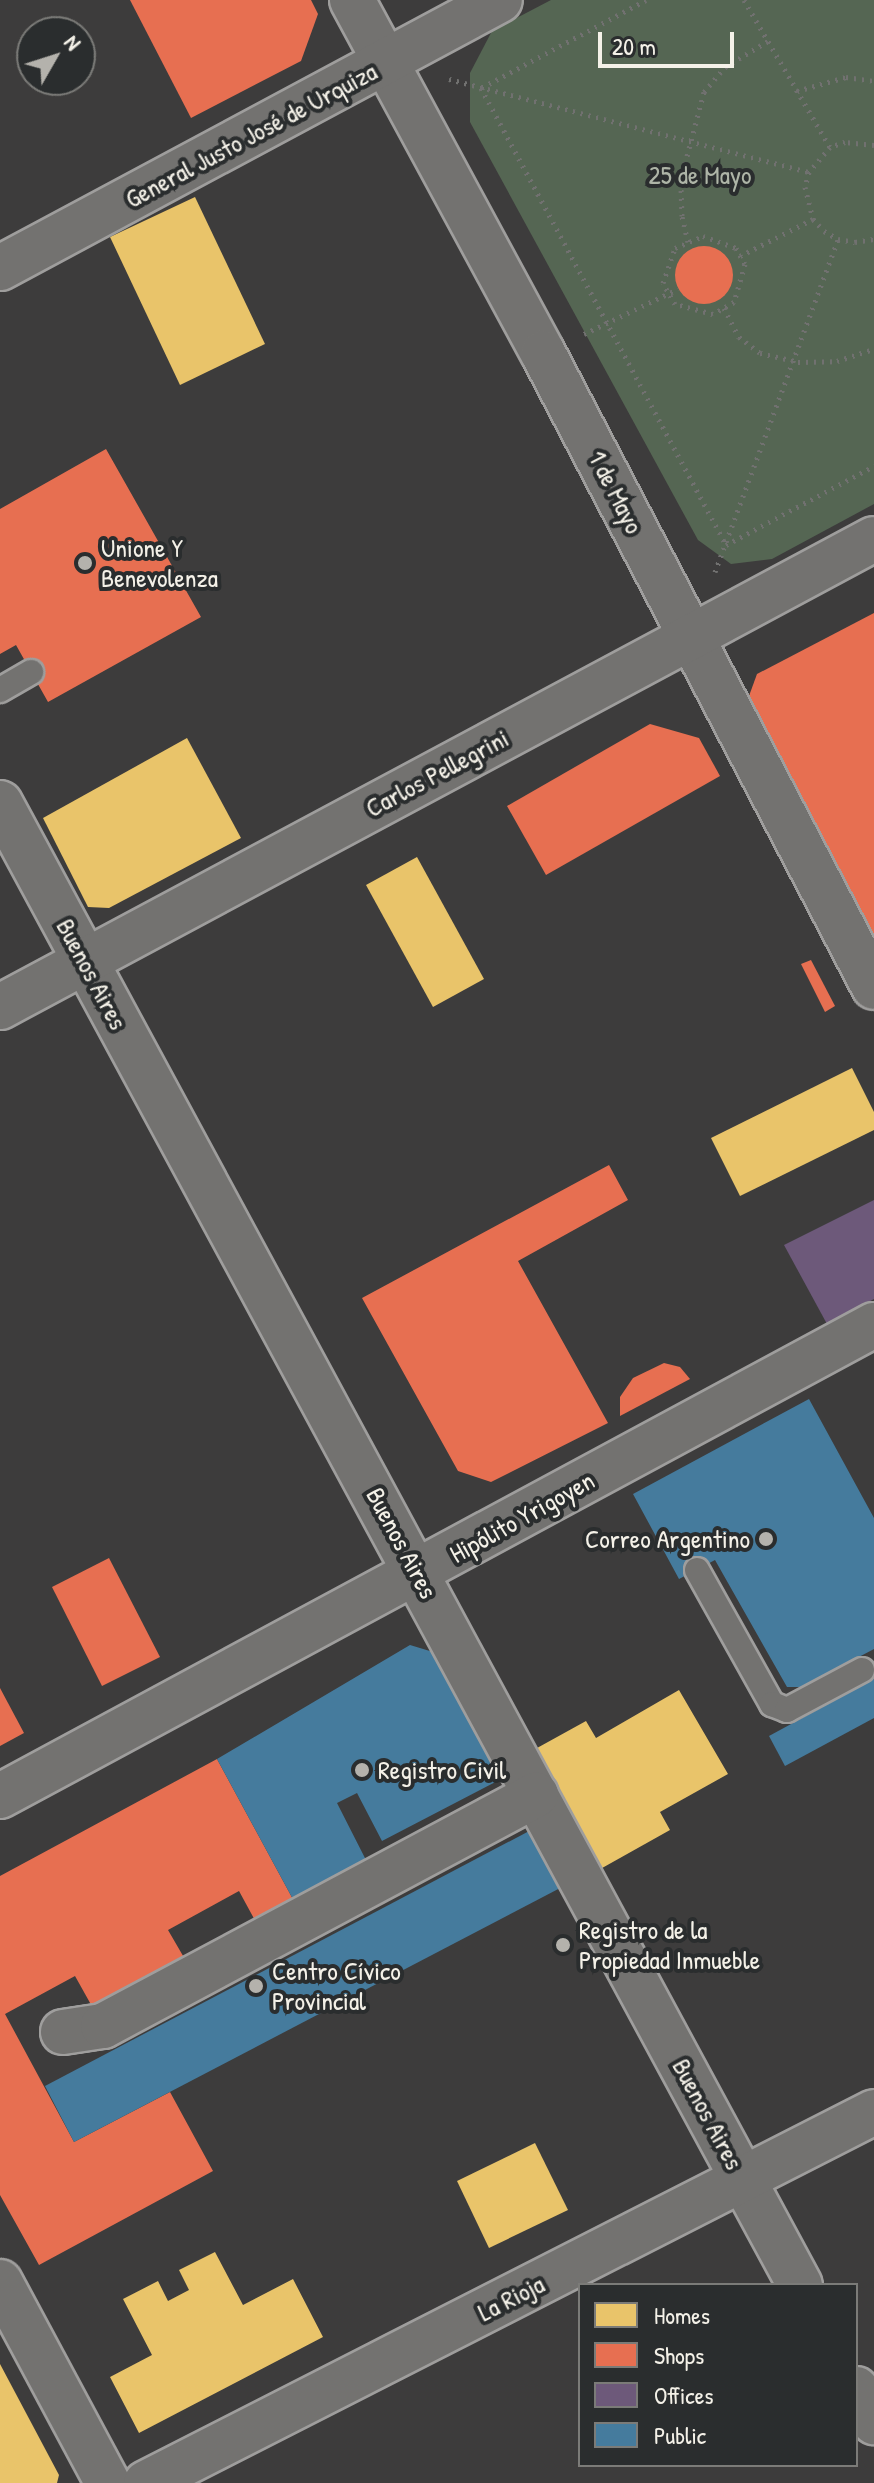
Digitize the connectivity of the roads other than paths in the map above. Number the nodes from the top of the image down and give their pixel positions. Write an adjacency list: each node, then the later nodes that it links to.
1 (352, 0): 3 (street, 1 de Mayo)
2 (480, 5): 3 (street, General Justo José de Urquiza)
3 (386, 63): 4 (street, General Justo José de Urquiza); 6 (street, 1 de Mayo)
4 (0, 268)
5 (874, 539): 6 (street, Carlos Pellegrini)
6 (691, 636): 10 (street, Carlos Pellegrini); 11 (street, 1 de Mayo)
7 (31, 672): 8 (lane)
8 (0, 690)
9 (0, 803): 10 (street, Buenos Aires)
10 (86, 961): 12 (street, Carlos Pellegrini); 15 (street, Buenos Aires)
11 (874, 987)
12 (0, 1007)
13 (874, 1325): 15 (street, Hipólito Yrigoyen)
14 (697, 1570): 16 (lane)
15 (419, 1574): 17 (street, Buenos Aires); 18 (street, Hipólito Yrigoyen)
16 (862, 1670)
17 (536, 1795): 19 (street); 21 (street, Buenos Aires)
18 (0, 1796)
19 (63, 2032)
20 (874, 2112): 21 (street, La Rioja)
21 (743, 2180): 23 (street, Buenos Aires); 27 (street, La Rioja)
22 (0, 2282): 26 (street)
23 (799, 2283)
24 (858, 2393): 25 (street)
25 (874, 2422)
26 (108, 2483)
27 (146, 2483)

